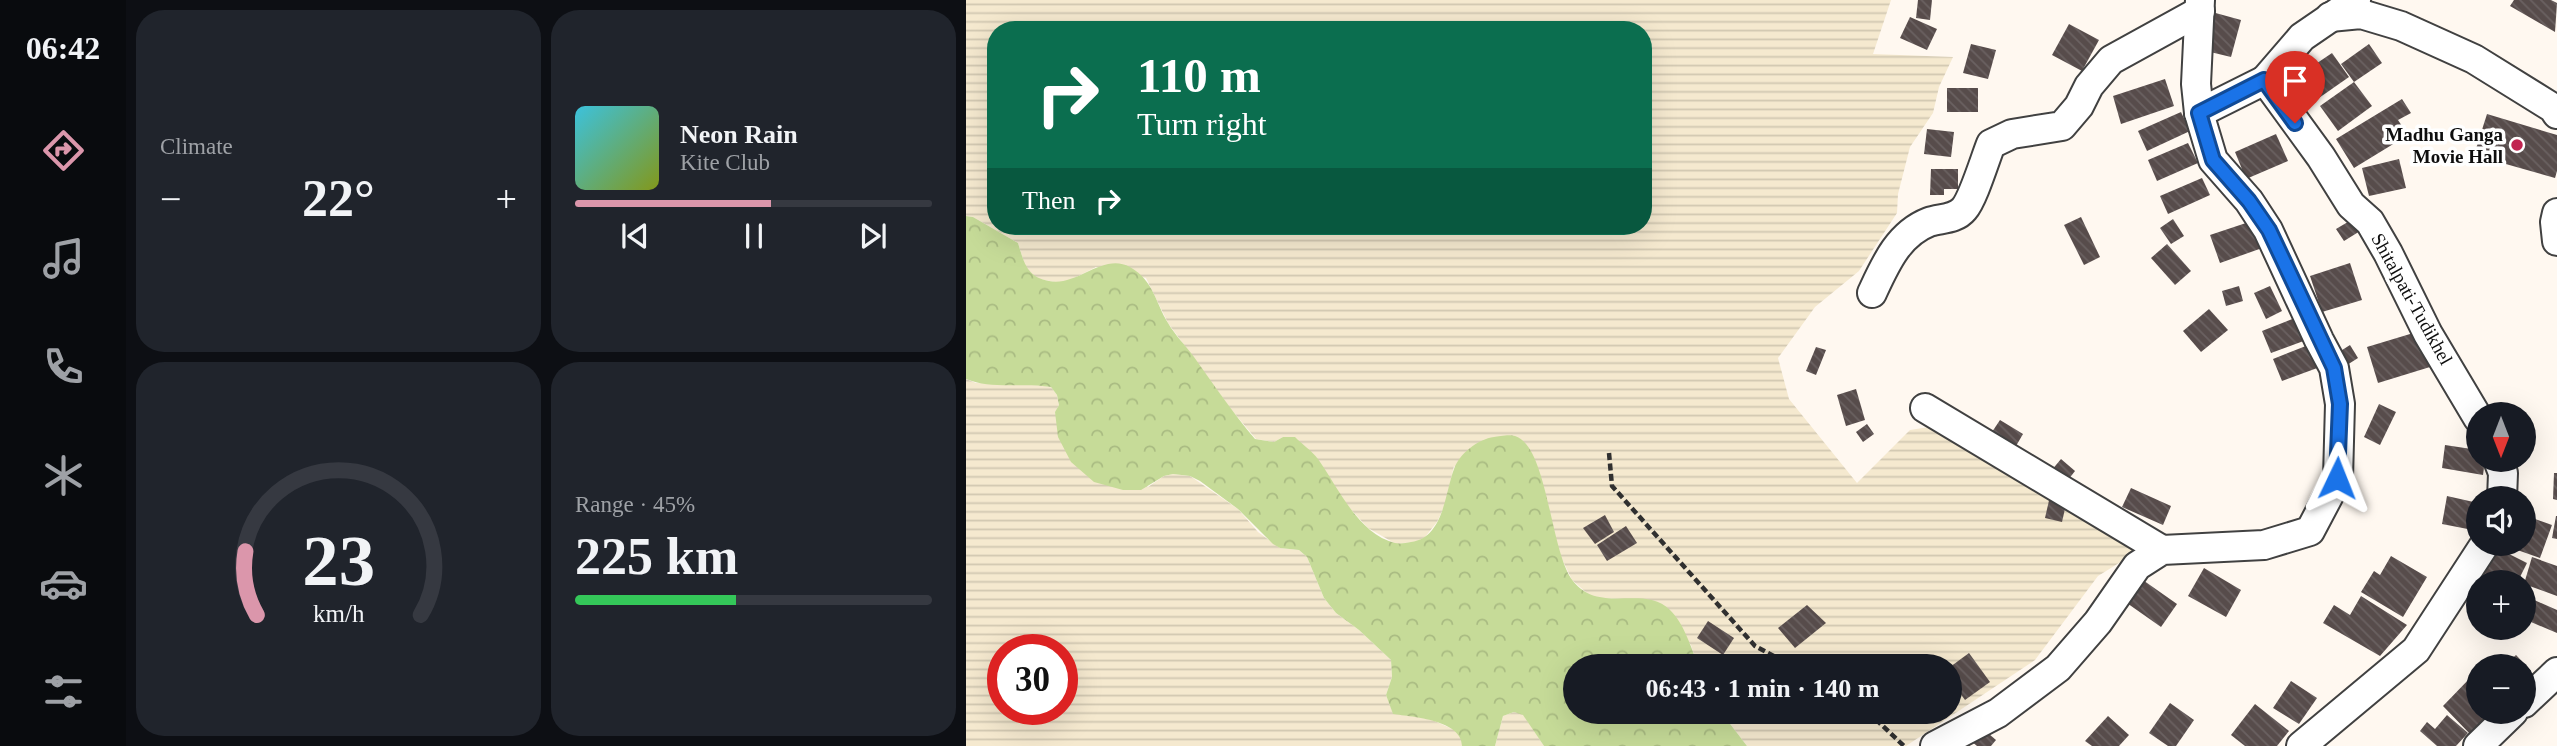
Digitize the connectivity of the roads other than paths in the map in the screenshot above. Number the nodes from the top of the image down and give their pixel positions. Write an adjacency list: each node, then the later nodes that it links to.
1 (2356, 0): 3 (street)
2 (2200, 5): 5 (street); 9 (street)
3 (2330, 18): 4 (street); 6 (street)
4 (2264, 80): 5 (street); 10 (street, Shitalpati-Tudikhel)
5 (2199, 113): 12 (street)
6 (2557, 114)
7 (2557, 214): 8 (street)
8 (2557, 241)
9 (1872, 293)
10 (2468, 402)
11 (1925, 408): 12 (street)
12 (2162, 550): 17 (street)
13 (2477, 556): 18 (street)
14 (2557, 672): 15 (street)
15 (2536, 692)
16 (2501, 724): 19 (street)
17 (1935, 746)
18 (2301, 746)
19 (2478, 746)

